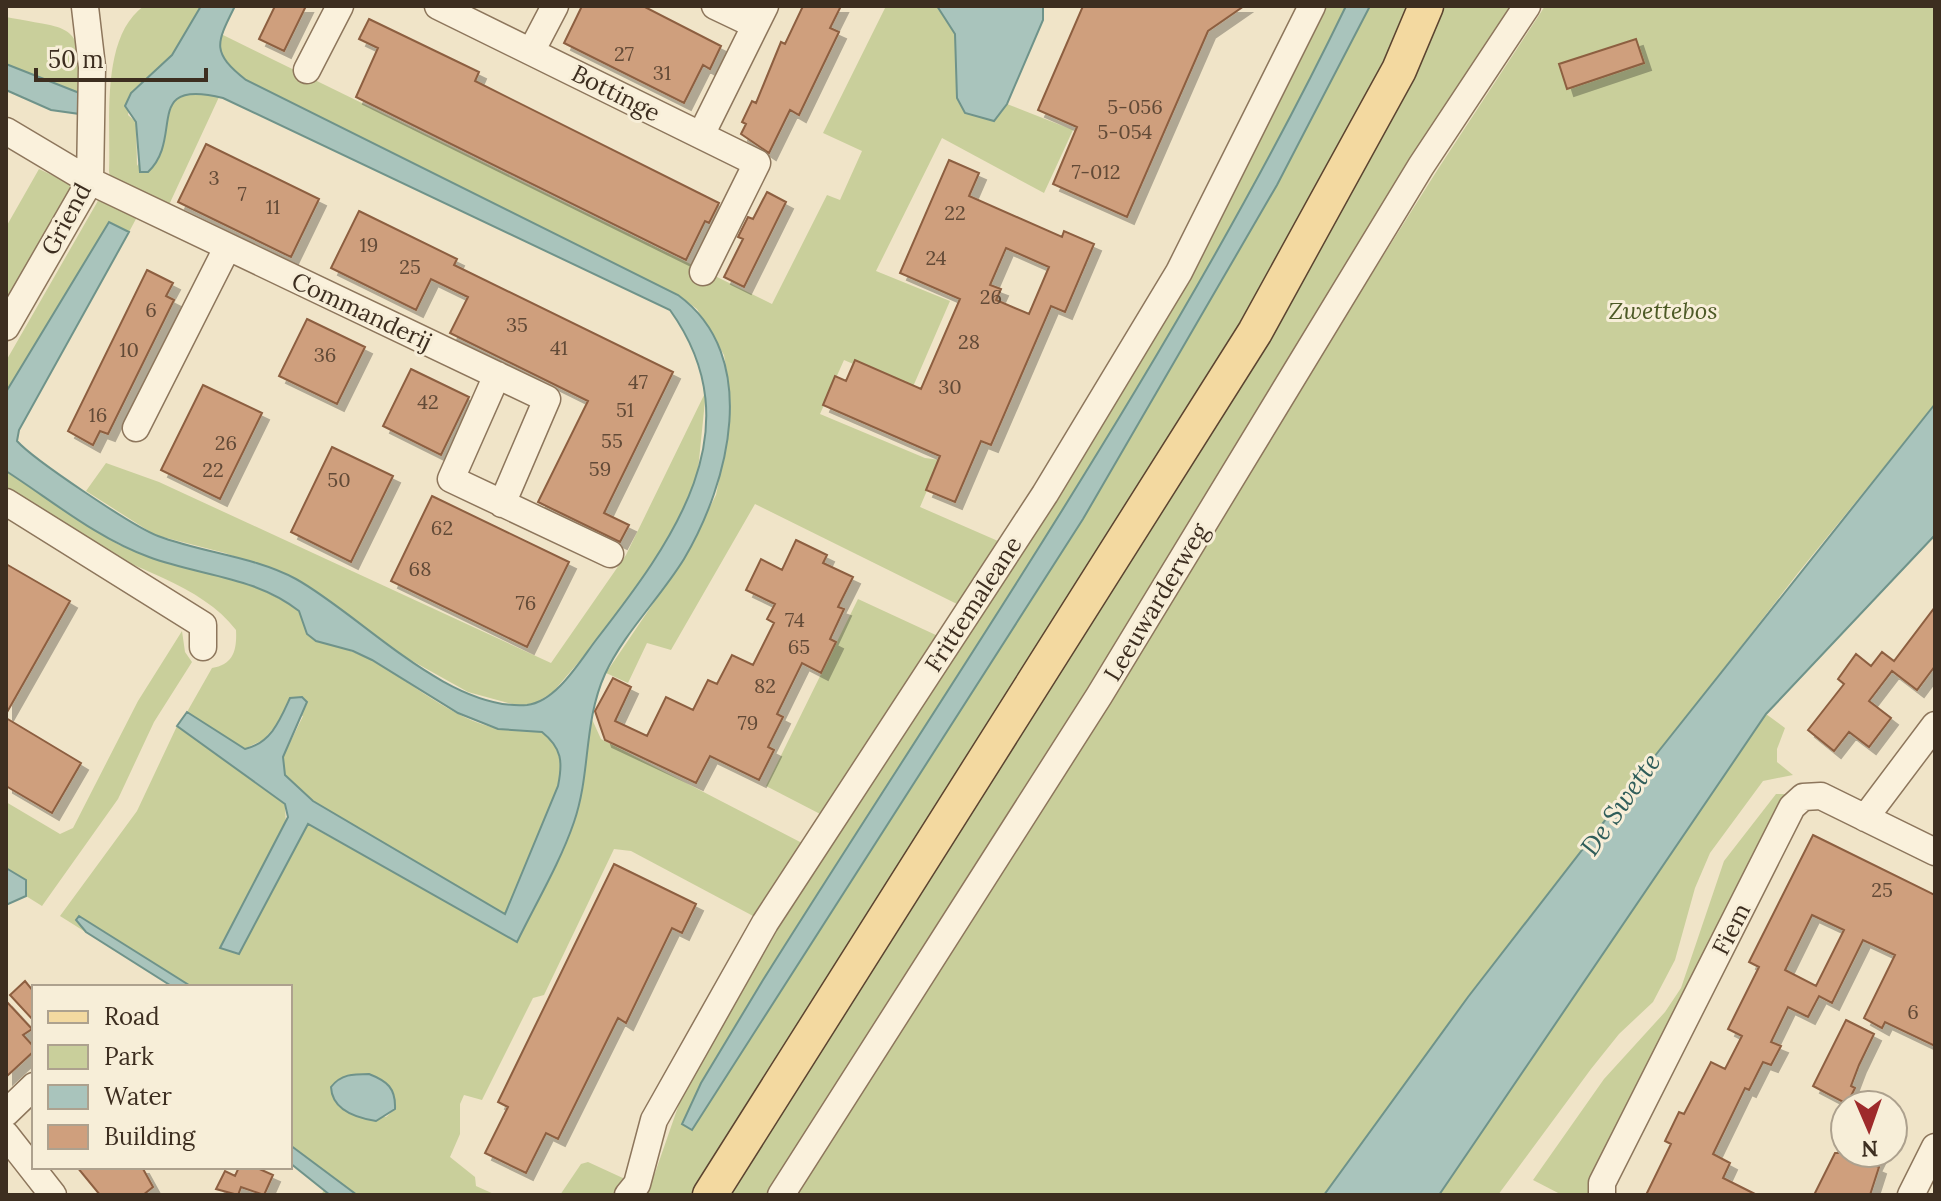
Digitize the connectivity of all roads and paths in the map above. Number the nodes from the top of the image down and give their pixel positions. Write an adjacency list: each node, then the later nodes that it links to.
1 (84, 6): 14 (street, Griend)
2 (340, 6): 11 (street)
3 (438, 6): 10 (street, Bottinge)
4 (555, 6): 10 (street)
5 (715, 6): 9 (street)
6 (1312, 6): 34 (street, Frittemaleane)
7 (1426, 6): 35 (main road)
8 (1527, 6): 36 (street, Leeuwarderweg)
9 (760, 15): 13 (street)
10 (532, 50): 13 (street, Bottinge)
11 (307, 70)
12 (6, 131): 14 (street, Commanderij)
13 (701, 135): 16 (street, Bottinge)
14 (90, 181): 15 (street, Commanderij); 17 (street, Griend)
15 (227, 248): 18 (street, Commanderij); 19 (street)
16 (703, 272)
17 (6, 327)
18 (497, 375): 21 (street, Commanderij); 21 (street)
19 (136, 428)
20 (6, 502): 23 (street)
21 (502, 504): 22 (street)
22 (610, 554)
23 (203, 647)
24 (1935, 725): 25 (street)
25 (1865, 818): 26 (street, Fiem); 37 (street, Fiem)
26 (1935, 852)
27 (32, 1088): 28 (street)
28 (6, 1113)
29 (6, 1135): 31 (street)
30 (1935, 1147): 38 (street)
31 (32, 1168)
32 (33, 1169): 33 (street)
33 (53, 1195)
34 (628, 1195)
35 (710, 1195)
36 (781, 1195)
37 (1602, 1195)
38 (1911, 1195)

